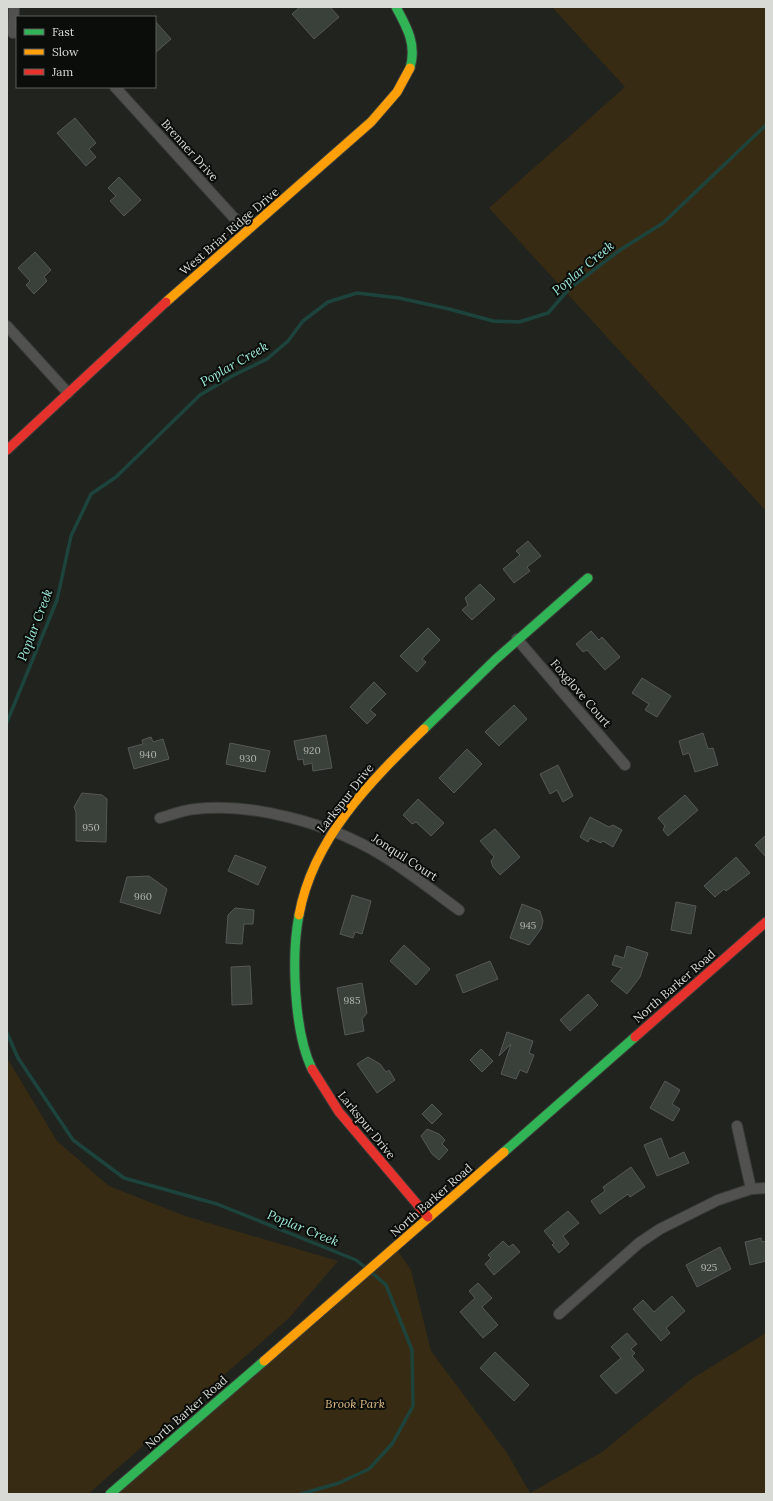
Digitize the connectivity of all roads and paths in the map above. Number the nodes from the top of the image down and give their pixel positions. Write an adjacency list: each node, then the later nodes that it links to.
1 (14, 7): 3 (street)
2 (396, 7): 5 (street, West Briar Ridge Drive)
3 (12, 34)
4 (116, 88): 5 (street, Brenner Drive)
5 (246, 231): 7 (street, West Briar Ridge Drive)
6 (7, 326): 7 (street)
7 (68, 393): 8 (street, West Briar Ridge Drive)
8 (7, 450)
9 (588, 578): 10 (street, Larkspur Drive)
10 (517, 639): 11 (street, Foxglove Court); 13 (street, Larkspur Drive)
11 (625, 765)
12 (160, 818): 13 (street, Jonquil Court)
13 (332, 832): 14 (street, Jonquil Court); 19 (street, Larkspur Drive)
14 (460, 910)
15 (766, 922): 19 (street, North Barker Road)
16 (737, 1126): 18 (street)
17 (766, 1188): 18 (street)
18 (751, 1189): 20 (street)
19 (428, 1218): 21 (street, North Barker Road)
20 (558, 1314)
21 (110, 1494)

